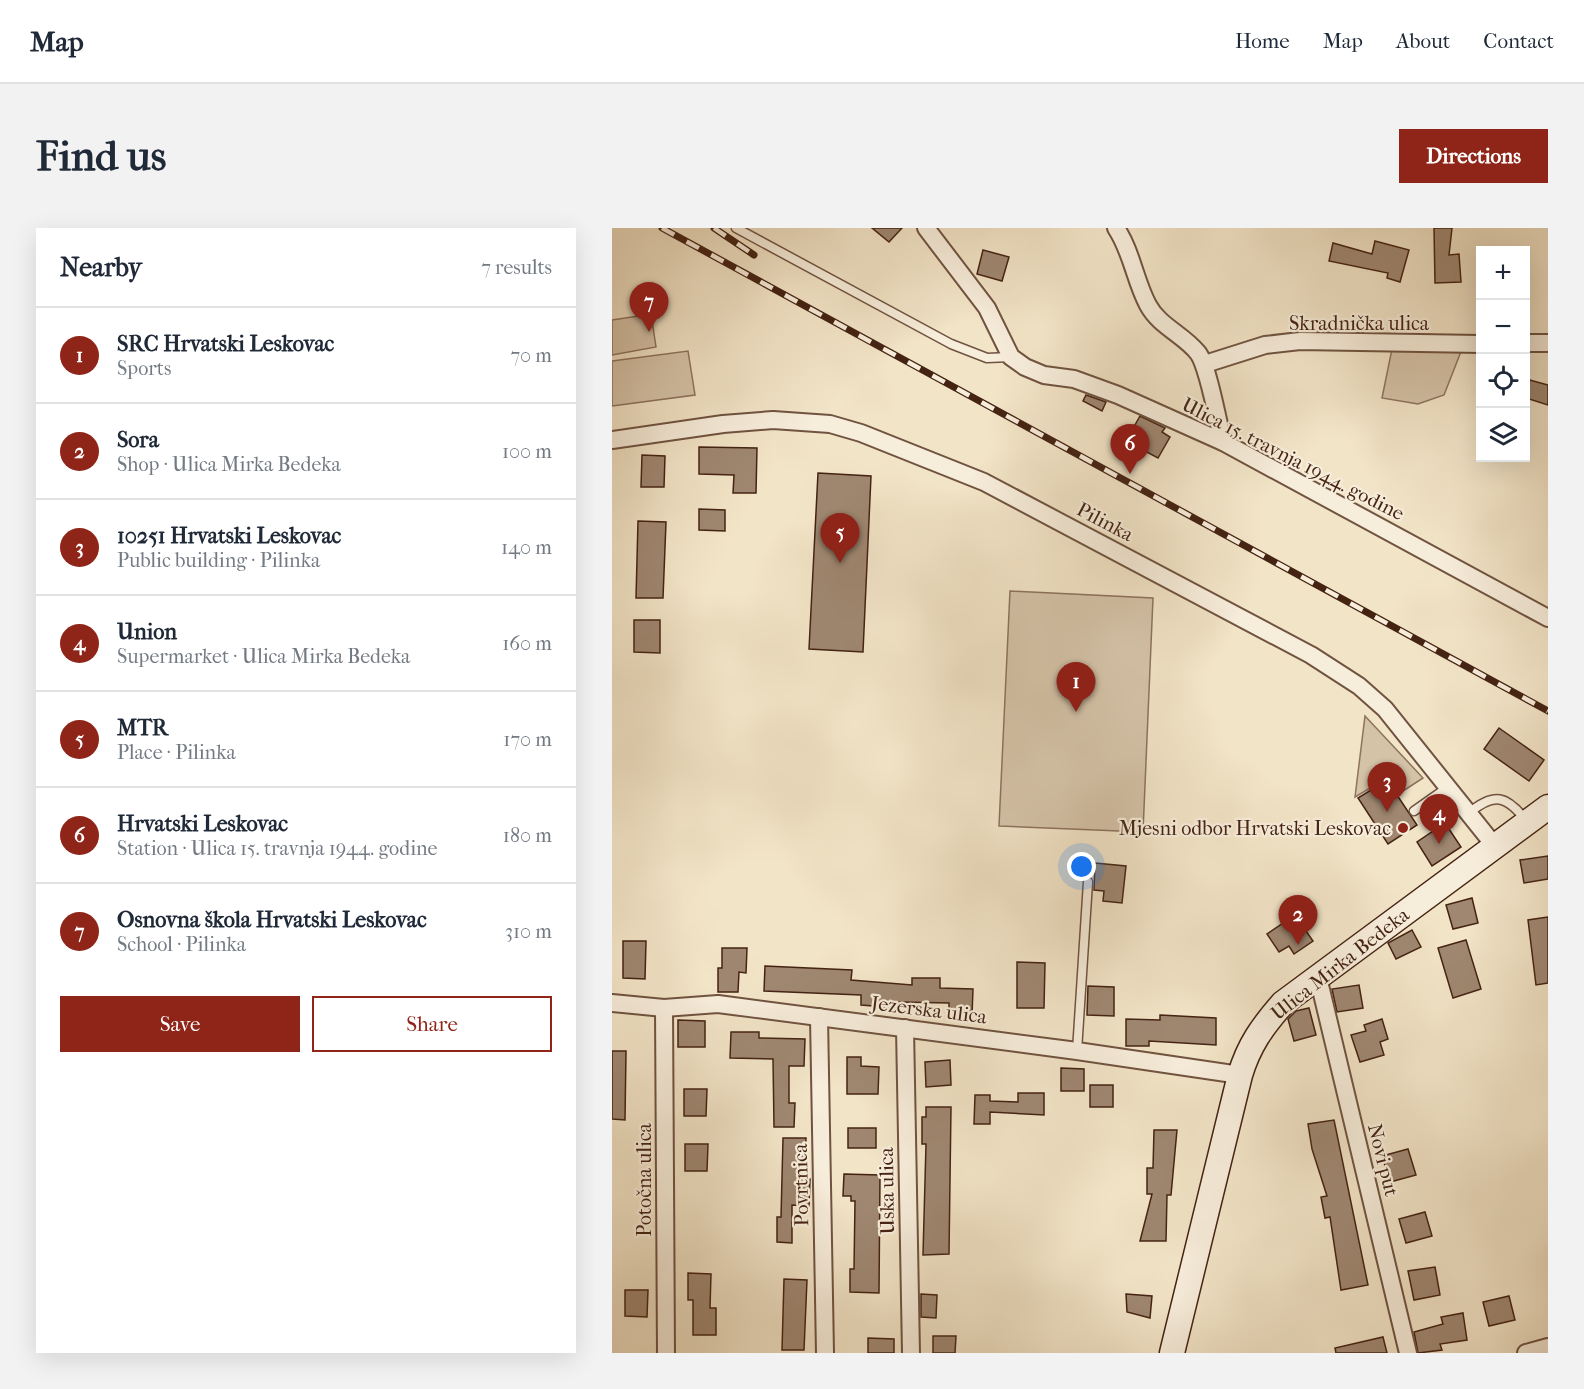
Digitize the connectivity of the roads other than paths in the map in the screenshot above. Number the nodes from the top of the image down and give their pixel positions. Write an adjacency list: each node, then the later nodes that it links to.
1 (736, 228): 7 (lane)
2 (926, 228): 7 (street)
3 (1116, 228): 8 (street)
4 (1530, 343): 5 (street)
5 (1548, 343)
6 (1476, 344): 8 (street, Skradnička ulica)
7 (1011, 357): 10 (street, Ulica 15. travnja 1944. godine)
8 (1205, 364): 10 (street)
9 (612, 440): 12 (street, Pilinka)
10 (1223, 442): 11 (street, Ulica 15. travnja 1944. godine)
11 (1548, 618)
12 (1448, 787): 14 (lane); 15 (street, Pilinka)
13 (1548, 807): 16 (main road, Ulica Mirka Bedeka)
14 (1414, 811)
15 (1469, 813): 16 (lane); 17 (street, Pilinka)
16 (1527, 822): 17 (main road, Ulica Mirka Bedeka)
17 (1494, 845): 19 (main road, Ulica Mirka Bedeka)
18 (1088, 882): 24 (lane)
19 (1318, 977): 25 (main road, Ulica Mirka Bedeka); 31 (street, Novi put)
20 (612, 1003): 21 (street, Jezerska ulica)
21 (664, 1008): 22 (street, Jezerska ulica); 27 (street, Potočna ulica)
22 (819, 1017): 23 (street, Jezerska ulica); 28 (street, Povrtnica)
23 (905, 1028): 24 (street, Jezerska ulica); 29 (street, Uska ulica)
24 (1077, 1051): 25 (street, Jezerska ulica)
25 (1240, 1076): 30 (main road, Ulica Mirka Bedeka)
26 (1548, 1347): 32 (street)
27 (666, 1353)
28 (825, 1353)
29 (911, 1353)
30 (1172, 1353)
31 (1408, 1353)
32 (1526, 1353)

